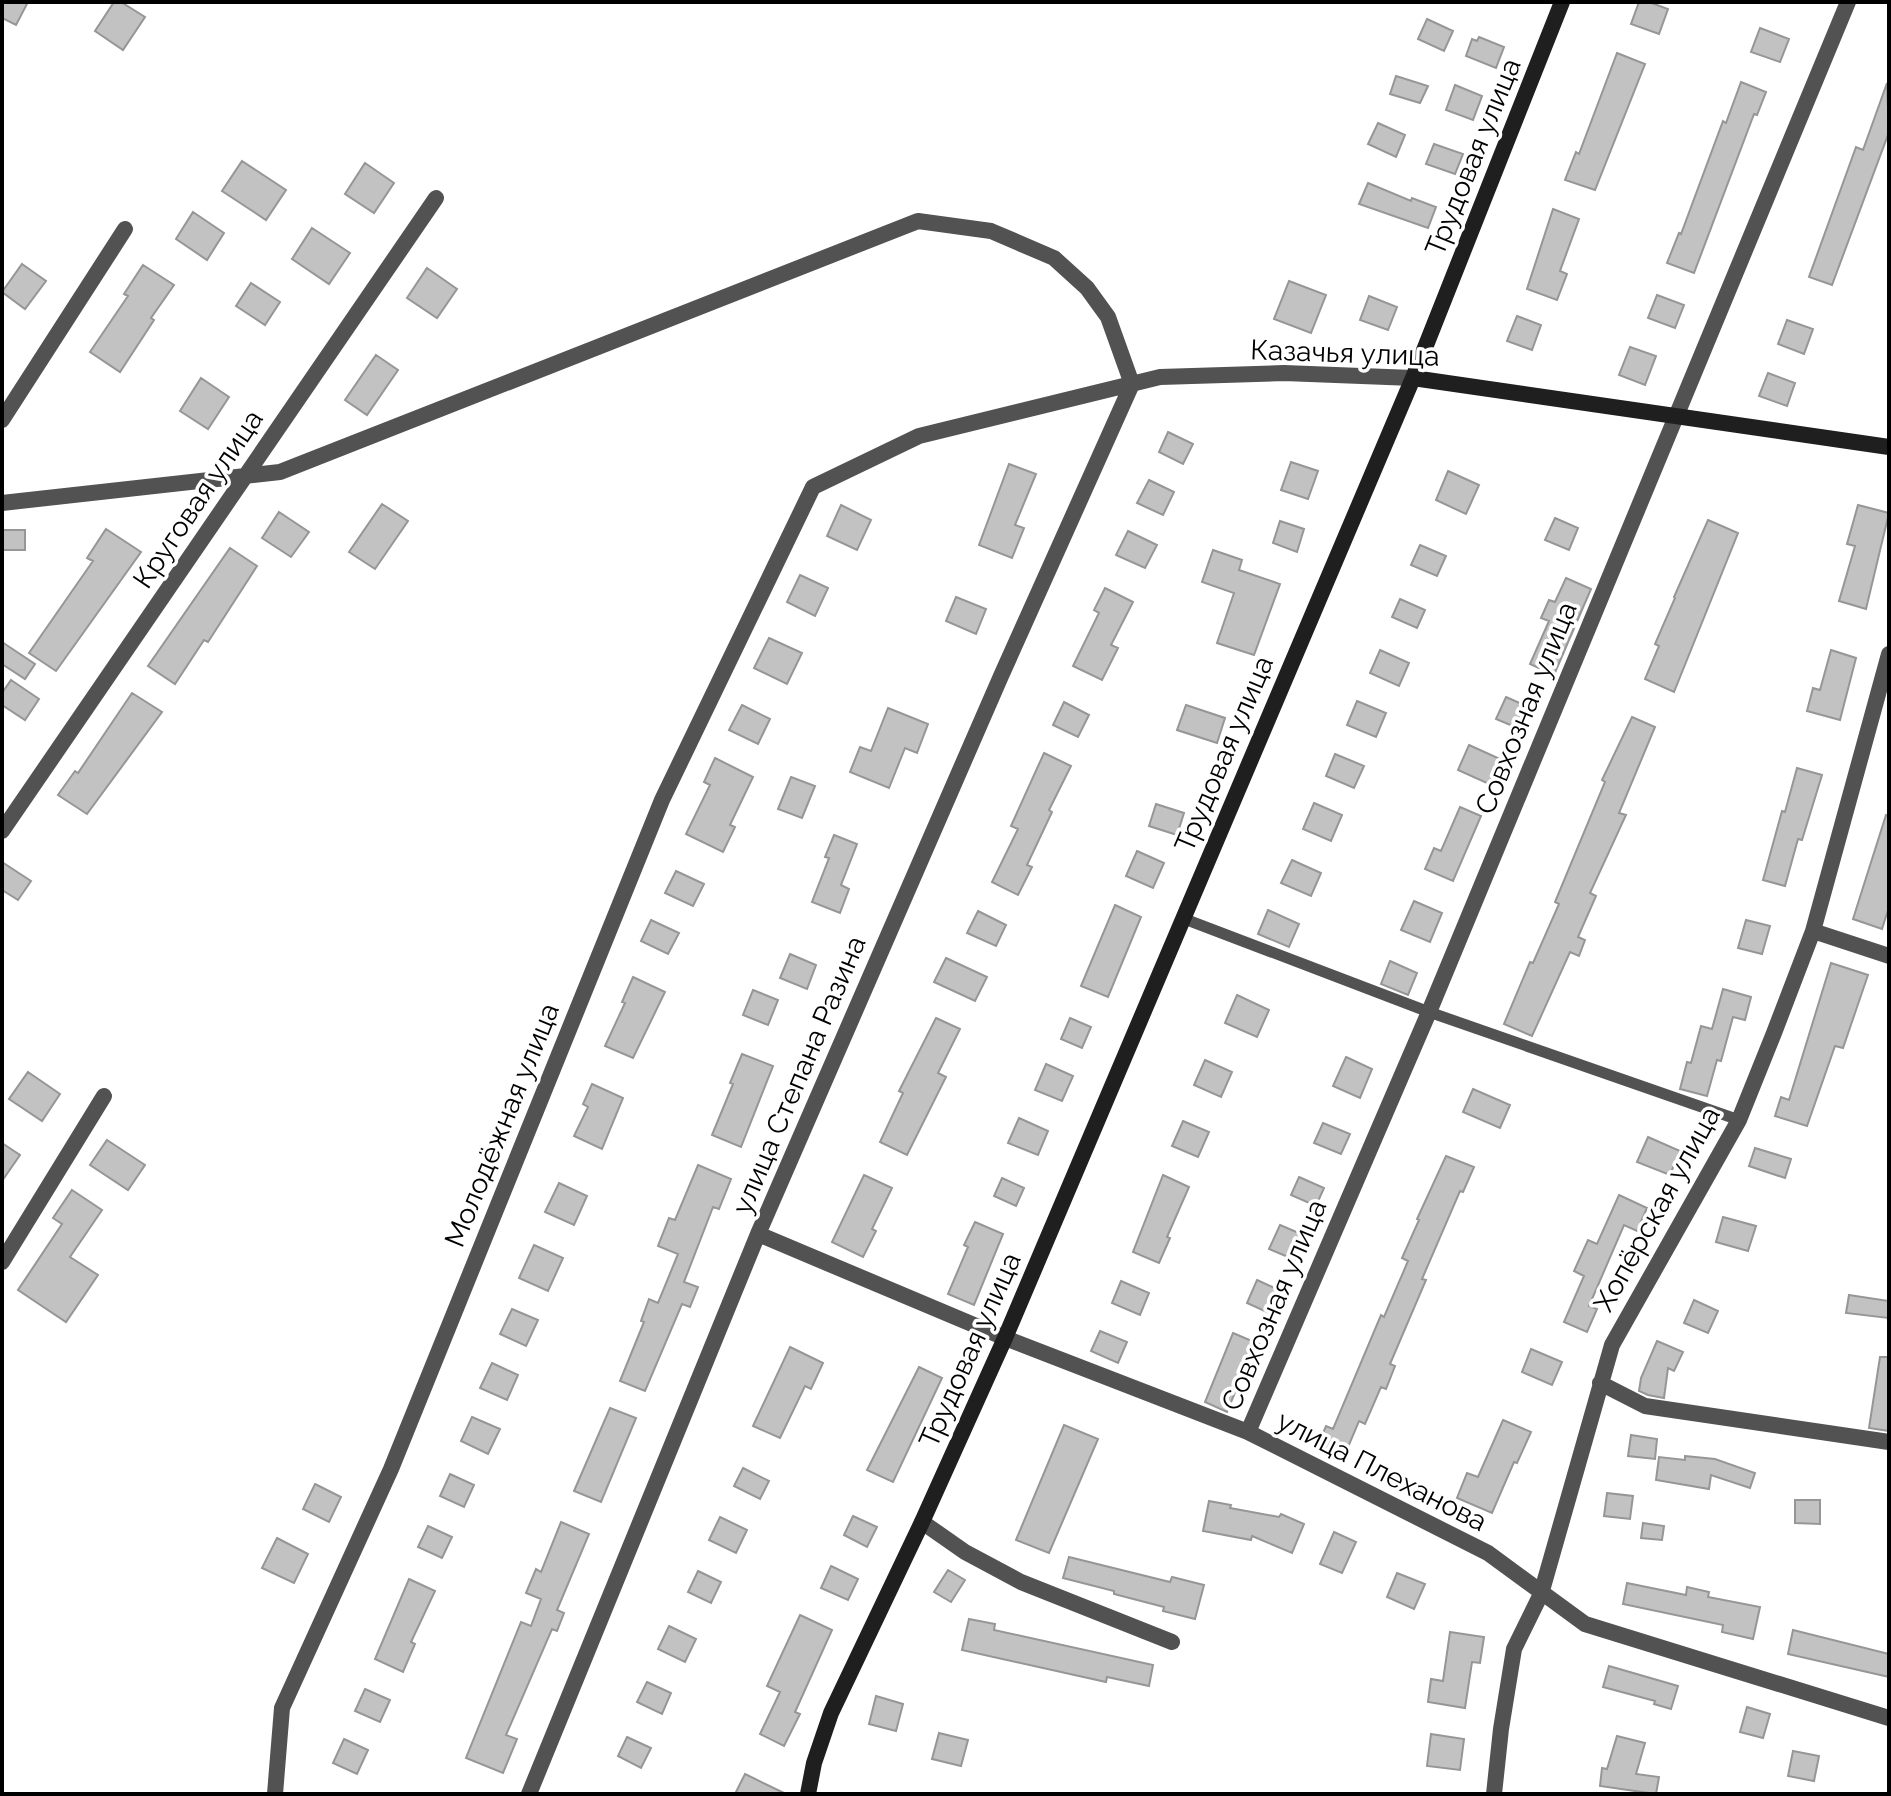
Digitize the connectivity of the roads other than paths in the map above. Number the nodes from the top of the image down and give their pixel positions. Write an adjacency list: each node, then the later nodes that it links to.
1 (1562, 2): 5 (street, Трудовая улица)
2 (1848, 2): 7 (street, Совхозная улица)
3 (436, 198): 10 (street, Круговая улица)
4 (125, 229): 8 (street)
5 (1413, 378): 6 (street, Казачья улица); 7 (street, Казачья улица); 15 (street, Трудовая улица)
6 (1132, 384): 10 (street); 11 (street, Казачья улица); 21 (street, улица Степана Разина)
7 (1675, 415): 9 (street, Казачья улица); 18 (street, Совхозная улица)
8 (2, 420)
9 (1889, 447)
10 (246, 475): 12 (street); 14 (street, Круговая улица)
11 (813, 487): 31 (street, Молодёжная улица)
12 (2, 503)
13 (1889, 654): 16 (street, Хопёрская улица)
14 (2, 831)
15 (1182, 918): 18 (lane); 23 (street, Трудовая улица)
16 (1813, 931): 17 (street); 20 (street, Хопёрская улица)
17 (1889, 956)
18 (1429, 1012): 20 (lane); 25 (street, Совхозная улица)
19 (104, 1096): 22 (street)
20 (1739, 1120): 24 (street, Хопёрская улица)
21 (758, 1234): 23 (street, улица Плеханова); 32 (street, улица Степана Разина)
22 (2, 1262)
23 (1005, 1338): 25 (street, улица Плеханова); 27 (street, Трудовая улица)
24 (1600, 1383): 26 (street); 28 (street, Хопёрская улица)
25 (1248, 1432): 28 (street, улица Плеханова)
26 (1889, 1442)
27 (922, 1522): 29 (street); 33 (street, Трудовая улица)
28 (1541, 1594): 30 (street, улица Плеханова); 34 (street, Хопёрская улица)
29 (1172, 1642)
30 (1889, 1718)
31 (275, 1794)
32 (529, 1794)
33 (808, 1794)
34 (1494, 1794)

